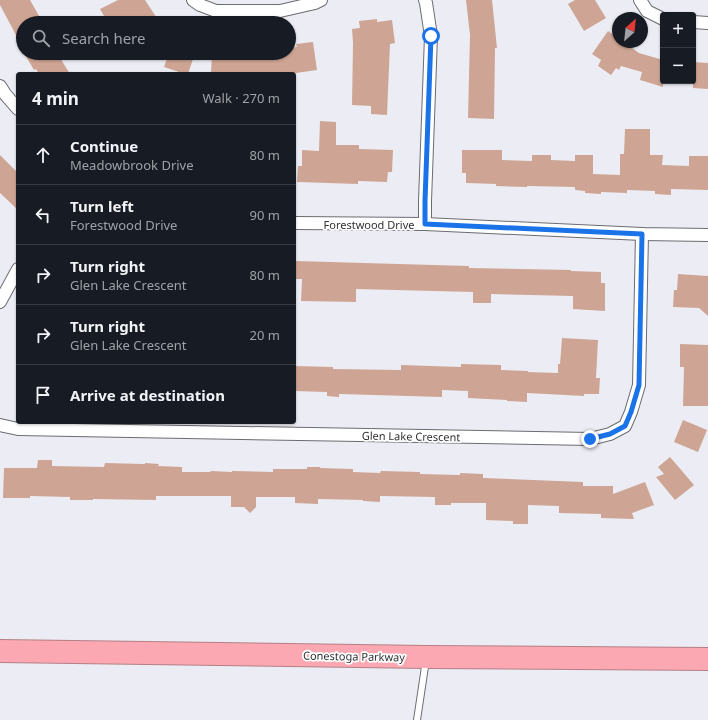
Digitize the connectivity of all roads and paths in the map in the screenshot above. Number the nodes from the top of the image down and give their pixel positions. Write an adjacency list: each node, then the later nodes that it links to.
1 (193, 0): 2 (street)
2 (321, 0)
3 (425, 0): 11 (street)
4 (640, 0): 5 (street)
5 (660, 18)
6 (696, 22): 7 (street)
7 (708, 23)
8 (0, 86): 9 (street)
9 (16, 107)
10 (296, 223): 11 (street, Forestwood Drive)
11 (425, 224): 12 (street, Forestwood Drive)
12 (642, 234): 13 (street, Forestwood Drive); 16 (street, Glen Lake Crescent)
13 (708, 235)
14 (16, 273): 15 (street)
15 (0, 302)
16 (0, 425)
17 (0, 651): 18 (highway, Conestoga Parkway)
18 (427, 657): 19 (highway, Conestoga Parkway); 20 (lane)
19 (708, 659)
20 (417, 720)

